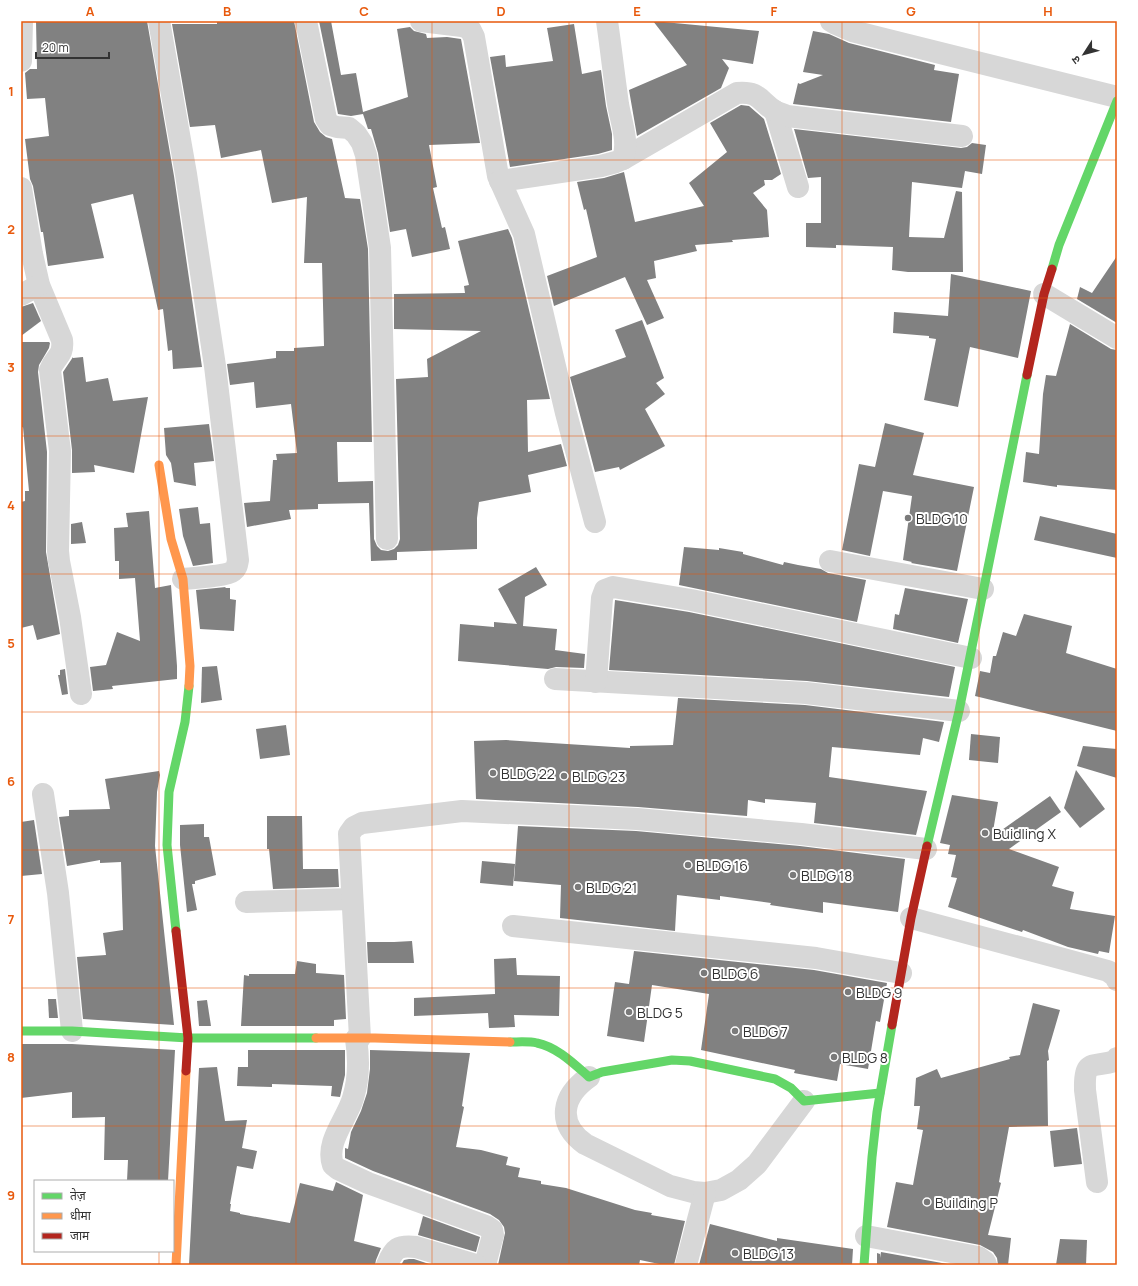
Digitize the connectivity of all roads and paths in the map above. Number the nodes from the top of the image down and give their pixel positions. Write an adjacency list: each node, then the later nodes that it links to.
1 (22, 21): 7 (street)
2 (159, 21): 23 (street)
3 (306, 21): 21 (street)
4 (420, 21): 13 (street)
5 (607, 21): 12 (street)
6 (831, 21): 8 (street)
7 (21, 61)
8 (1117, 97)
9 (1117, 101): 17 (street)
10 (775, 111): 11 (street); 12 (street); 14 (street)
11 (962, 136)
12 (623, 159): 13 (street)
13 (500, 181): 20 (street)
14 (798, 187)
15 (21, 188): 16 (street)
16 (30, 290): 28 (street)
17 (1044, 294): 18 (street); 24 (street)
18 (1117, 338)
19 (159, 465): 23 (street)
20 (595, 522)
21 (387, 539)
22 (830, 561): 24 (street)
23 (183, 579): 40 (street)
24 (983, 589): 25 (street)
25 (971, 658): 27 (street); 29 (street)
26 (555, 679): 27 (street)
27 (596, 682): 29 (street)
28 (81, 694)
29 (959, 711): 31 (street)
30 (43, 794): 39 (street)
31 (926, 849): 32 (street); 34 (street)
32 (352, 899): 33 (street); 41 (street)
33 (246, 902)
34 (910, 918): 36 (street); 37 (street)
35 (513, 926): 36 (street)
36 (901, 973): 44 (street)
37 (1117, 980)
38 (21, 1031): 39 (street)
39 (72, 1031): 40 (street)
40 (188, 1038): 41 (street); 49 (street)
41 (358, 1038): 43 (street); 52 (street)
42 (1116, 1060): 46 (street)
43 (589, 1077): 45 (street); 47 (street)
44 (880, 1093): 45 (street); 48 (street)
45 (804, 1101): 47 (street)
46 (1097, 1182)
47 (706, 1193): 53 (street)
48 (866, 1236): 54 (street); 55 (street)
49 (176, 1265)
50 (387, 1265): 51 (street)
51 (476, 1265)
52 (485, 1265)
53 (686, 1265)
54 (864, 1265)
55 (986, 1265)

